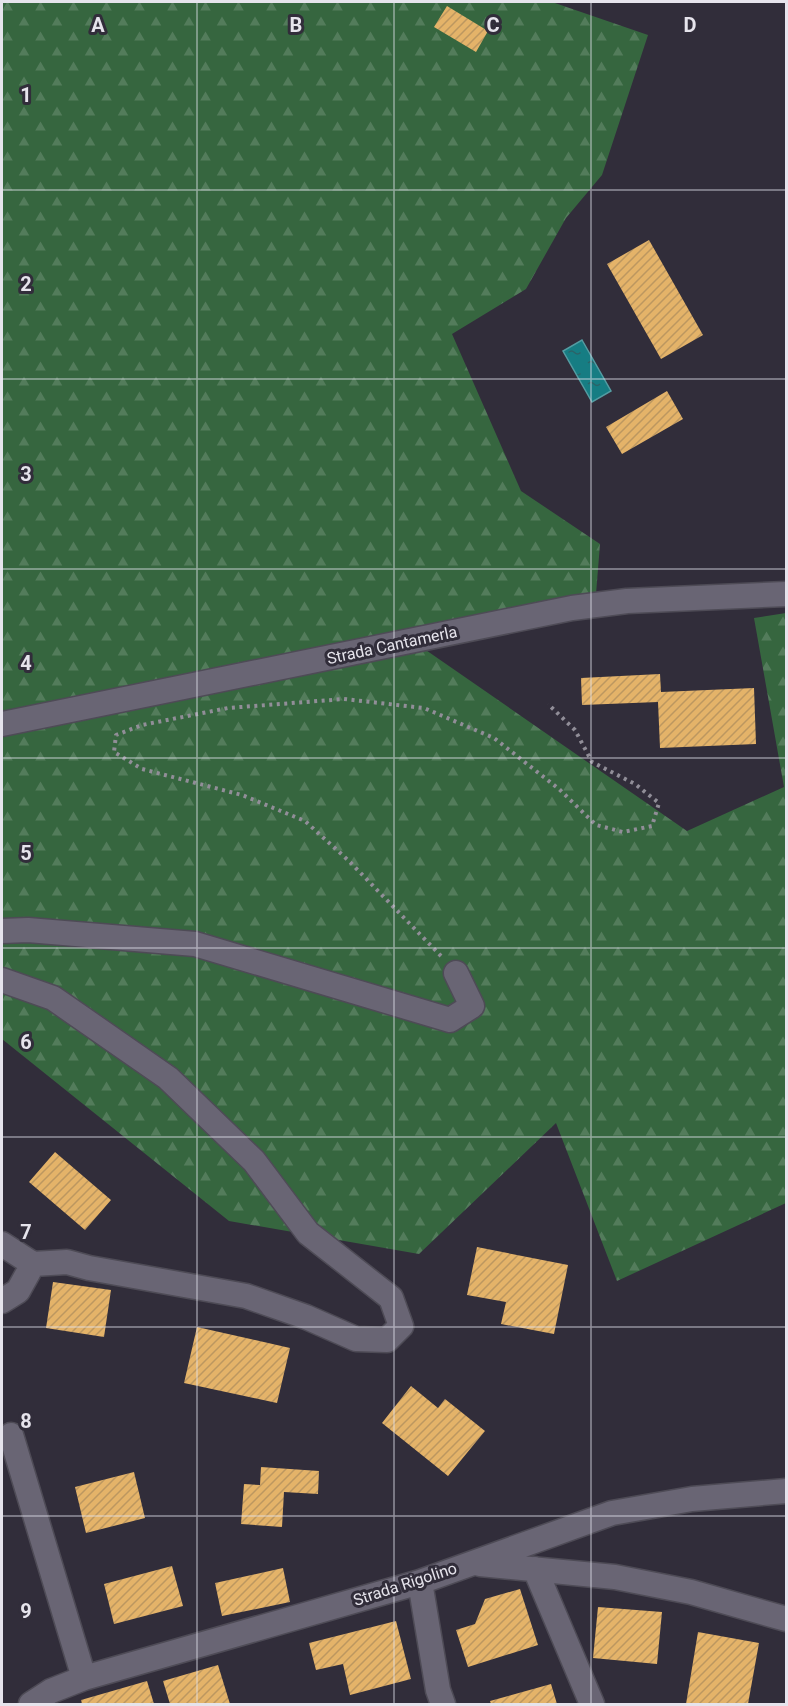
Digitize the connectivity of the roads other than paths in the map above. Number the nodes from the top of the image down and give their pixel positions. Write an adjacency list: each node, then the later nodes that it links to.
1 (786, 594): 2 (street, Strada Cantamerla)
2 (2, 724)
3 (2, 931): 4 (street)
4 (456, 973)
5 (2, 980): 7 (street)
6 (2, 1244): 7 (street)
7 (33, 1264): 8 (street)
8 (2, 1301)
9 (11, 1435): 15 (street)
10 (786, 1491): 11 (street, Strada Rigolino)
11 (469, 1563): 12 (street); 13 (street, Strada Rigolino)
12 (535, 1569): 14 (street); 18 (street)
13 (420, 1582): 15 (street, Strada Rigolino); 17 (street)
14 (786, 1619)
15 (84, 1678): 16 (street, Strada Rigolino)
16 (31, 1704)
17 (443, 1704)
18 (592, 1704)

